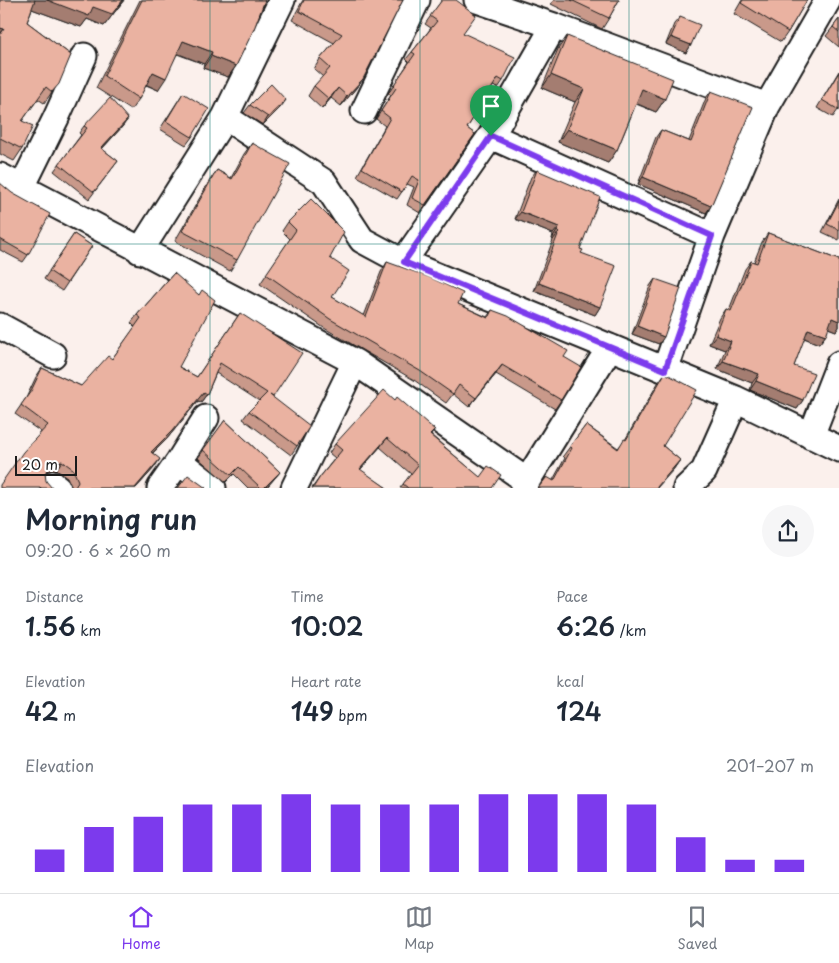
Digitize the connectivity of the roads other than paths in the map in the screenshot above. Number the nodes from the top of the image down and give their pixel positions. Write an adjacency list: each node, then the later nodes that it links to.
1 (282, 0): 9 (street)
2 (417, 0): 8 (street)
3 (477, 0): 5 (street)
4 (822, 2): 7 (street)
5 (554, 26): 7 (street); 10 (street)
6 (84, 56): 12 (street)
7 (767, 106): 13 (street)
8 (364, 110)
9 (225, 117): 14 (street); 15 (street)
10 (491, 136): 13 (street); 15 (street)
11 (0, 176): 12 (street)
12 (22, 187): 14 (street)
13 (712, 236): 21 (street)
14 (140, 251): 19 (street)
15 (404, 262): 17 (street)
16 (0, 326): 18 (street)
17 (610, 347): 21 (street); 27 (street)
18 (53, 355)
19 (356, 362): 27 (street); 30 (street)
20 (839, 364): 24 (street)
21 (665, 370): 22 (street)
22 (736, 399): 24 (street); 31 (street)
23 (206, 418): 26 (street)
24 (811, 436): 25 (street)
25 (839, 449)
26 (179, 461): 28 (street); 29 (street)
27 (525, 484)
28 (160, 488)
29 (213, 488)
30 (294, 488)
31 (686, 488)

